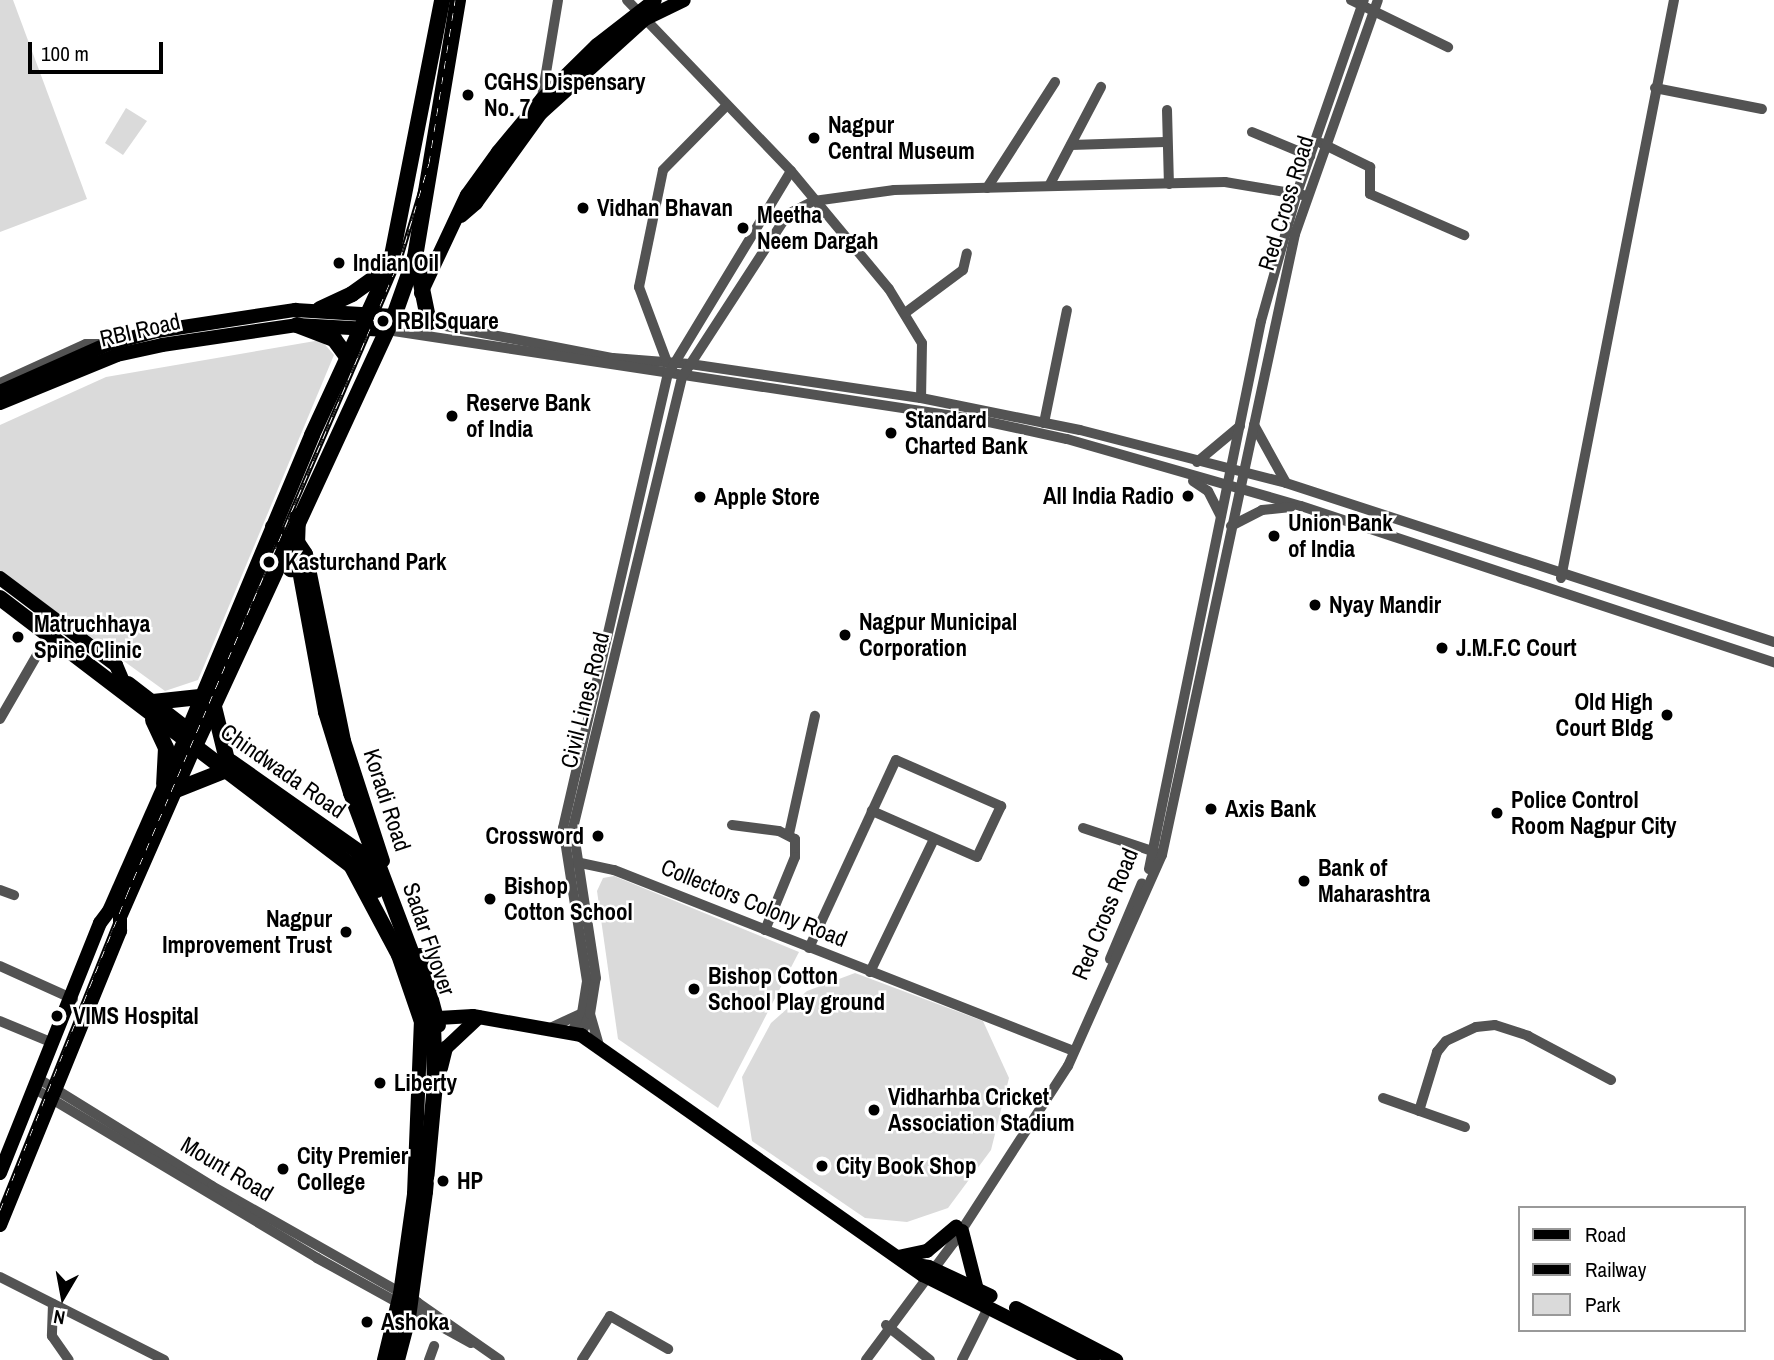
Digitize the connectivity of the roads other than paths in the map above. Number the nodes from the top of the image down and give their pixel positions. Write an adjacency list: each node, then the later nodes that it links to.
1 (442, 0): 33 (highway)
2 (458, 0): 32 (highway)
3 (558, 0): 16 (street)
4 (655, 0): 10 (main road)
5 (684, 0): 10 (main road)
6 (1351, 0): 8 (street)
7 (1674, 0): 14 (street)
8 (1364, 1): 9 (street); 21 (street, Red Cross Road)
9 (1377, 4): 11 (street); 21 (street, Red Cross Road)
10 (636, 10): 15 (street); 16 (main road)
11 (1448, 47)
12 (1055, 82): 27 (street)
13 (1101, 87): 22 (street)
14 (1655, 88): 17 (street); 65 (street)
15 (727, 105): 24 (street); 45 (street)
16 (541, 106): 34 (main road)
17 (1762, 109)
18 (1167, 110): 20 (street)
19 (1252, 132): 23 (street)
20 (1165, 142): 22 (street); 25 (street)
21 (1320, 142): 23 (street, Red Cross Road); 30 (street)
22 (1071, 145): 26 (street)
23 (1311, 162): 28 (street, Red Cross Road)
24 (791, 172): 29 (street); 45 (street)
25 (1169, 184): 26 (street); 28 (street)
26 (1049, 186): 27 (street)
27 (987, 188): 29 (street)
28 (1304, 189): 54 (street, Red Cross Road)
29 (814, 201): 38 (street); 46 (street, Civil Lines Road)
30 (1464, 235)
31 (967, 253): 38 (street)
32 (415, 257): 34 (highway); 39 (highway)
33 (390, 266): 35 (highway); 37 (highway)
34 (421, 293): 40 (highway)
35 (320, 309): 37 (main road); 43 (main road)
36 (1067, 310): 53 (street)
37 (370, 312): 39 (main road); 42 (highway)
38 (905, 313): 51 (street)
39 (390, 323): 40 (street); 42 (main road, RBI Road); 47 (street); 64 (highway)
40 (429, 323): 45 (street)
41 (297, 325): 42 (main road, RBI Road); 44 (highway); 52 (main road, RBI Road)
42 (362, 327): 44 (highway)
43 (108, 344): 49 (street); 50 (main road)
44 (348, 358): 63 (highway)
45 (672, 362): 46 (street); 47 (street)
46 (690, 364): 48 (street, Civil Lines Road); 51 (street)
47 (668, 374): 48 (street); 101 (street)
48 (682, 377): 57 (street); 91 (street, Civil Lines Road)
49 (0, 383)
50 (0, 392)
51 (921, 398): 53 (street)
52 (0, 403)
53 (1044, 423): 55 (street)
54 (1248, 424): 55 (street); 56 (street, Red Cross Road); 58 (street, Red Cross Road); 59 (street)
55 (1197, 462): 56 (street)
56 (1230, 469): 58 (street); 60 (street, Red Cross Road)
57 (1181, 473): 60 (street); 62 (street)
58 (1245, 473): 59 (street); 60 (street, Red Cross Road)
59 (1286, 483): 65 (street)
60 (1232, 490): 61 (street); 62 (street, Red Cross Road)
61 (1301, 506): 62 (street); 69 (street)
62 (1226, 525): 75 (street, Red Cross Road)
63 (273, 527): 64 (highway); 76 (highway)
64 (294, 532): 66 (highway, Sadar Flyover); 77 (highway); 95 (main road, Koradi Road)
65 (1562, 573): 69 (street); 72 (street)
66 (296, 577): 137 (highway, Sadar Flyover); 138 (highway, Sadar Flyover)
67 (0, 578): 74 (main road)
68 (0, 588): 74 (highway)
69 (1559, 588): 73 (street)
70 (0, 598): 71 (highway)
71 (49, 634): 78 (highway); 80 (street)
72 (1774, 642)
73 (1774, 662)
74 (116, 675): 78 (highway)
75 (1194, 679): 90 (street, Red Cross Road); 122 (street)
76 (200, 697): 78 (highway); 81 (highway)
77 (214, 707): 81 (highway); 82 (highway)
78 (152, 708): 81 (highway, Chindwada Road); 83 (highway)
79 (815, 716): 87 (street)
80 (0, 719)
81 (192, 739): 82 (highway, Chindwada Road); 83 (main road)
82 (226, 765): 83 (highway); 89 (highway, Chindwada Road)
83 (170, 787): 94 (main road)
84 (872, 811): 88 (street); 88 (street); 97 (street)
85 (732, 825): 87 (street)
86 (1083, 828): 90 (street)
87 (789, 834): 96 (street)
88 (934, 839): 99 (street)
89 (339, 846): 95 (highway); 104 (highway)
90 (1155, 852): 110 (street, Red Cross Road)
91 (576, 862): 96 (street, Collectors Colony Road); 101 (street, Civil Lines Road)
92 (0, 890): 93 (street)
93 (14, 895)
94 (115, 914): 100 (main road); 114 (main road); 119 (main road); 120 (main road)
95 (409, 926): 102 (main road, Koradi Road)
96 (765, 930): 97 (street, Collectors Colony Road)
97 (809, 948): 99 (street, Collectors Colony Road)
98 (0, 966): 100 (street)
99 (870, 972): 110 (street, Collectors Colony Road)
100 (73, 999): 108 (main road)
101 (586, 1014): 106 (street); 107 (street); 109 (street)
102 (438, 1017): 103 (main road); 104 (main road); 111 (main road, Koradi Road)
103 (479, 1017): 106 (main road); 111 (main road)
104 (421, 1019): 127 (main road)
105 (0, 1021): 108 (street)
106 (548, 1029): 107 (main road)
107 (576, 1034): 109 (main road)
108 (53, 1043): 113 (main road)
109 (600, 1048): 123 (main road)
110 (1071, 1050): 122 (street, Red Cross Road)
111 (442, 1068): 130 (main road, Koradi Road)
112 (1611, 1080): 116 (street)
113 (37, 1084): 114 (street); 118 (main road)
114 (55, 1095): 121 (main road); 127 (street)
115 (1383, 1098): 116 (street)
116 (1419, 1111): 117 (street)
117 (1465, 1126)
118 (0, 1173)
119 (0, 1182)
120 (0, 1217)
121 (0, 1225)
122 (959, 1229): 123 (main road); 124 (street, Red Cross Road); 126 (main road)
123 (903, 1260): 124 (main road)
124 (928, 1272): 126 (main road); 129 (main road); 131 (street, Red Cross Road)
125 (0, 1277): 128 (street)
126 (977, 1290): 148 (main road)
127 (399, 1299): 130 (street); 136 (main road)
128 (53, 1304): 134 (street); 135 (street)
129 (989, 1306): 146 (street); 147 (main road)
130 (416, 1307): 139 (main road, Koradi Road); 141 (street)
131 (888, 1327): 143 (street); 144 (street); 145 (street)
132 (434, 1346): 140 (street)
133 (668, 1349): 142 (street)
134 (69, 1360)
135 (164, 1360)
136 (384, 1360)
137 (391, 1360)
138 (397, 1360)
139 (403, 1360)
140 (429, 1360)
141 (500, 1360)
142 (582, 1360)
143 (859, 1360)
144 (866, 1360)
145 (930, 1360)
146 (962, 1360)
147 (1093, 1360)
148 (1116, 1360)

